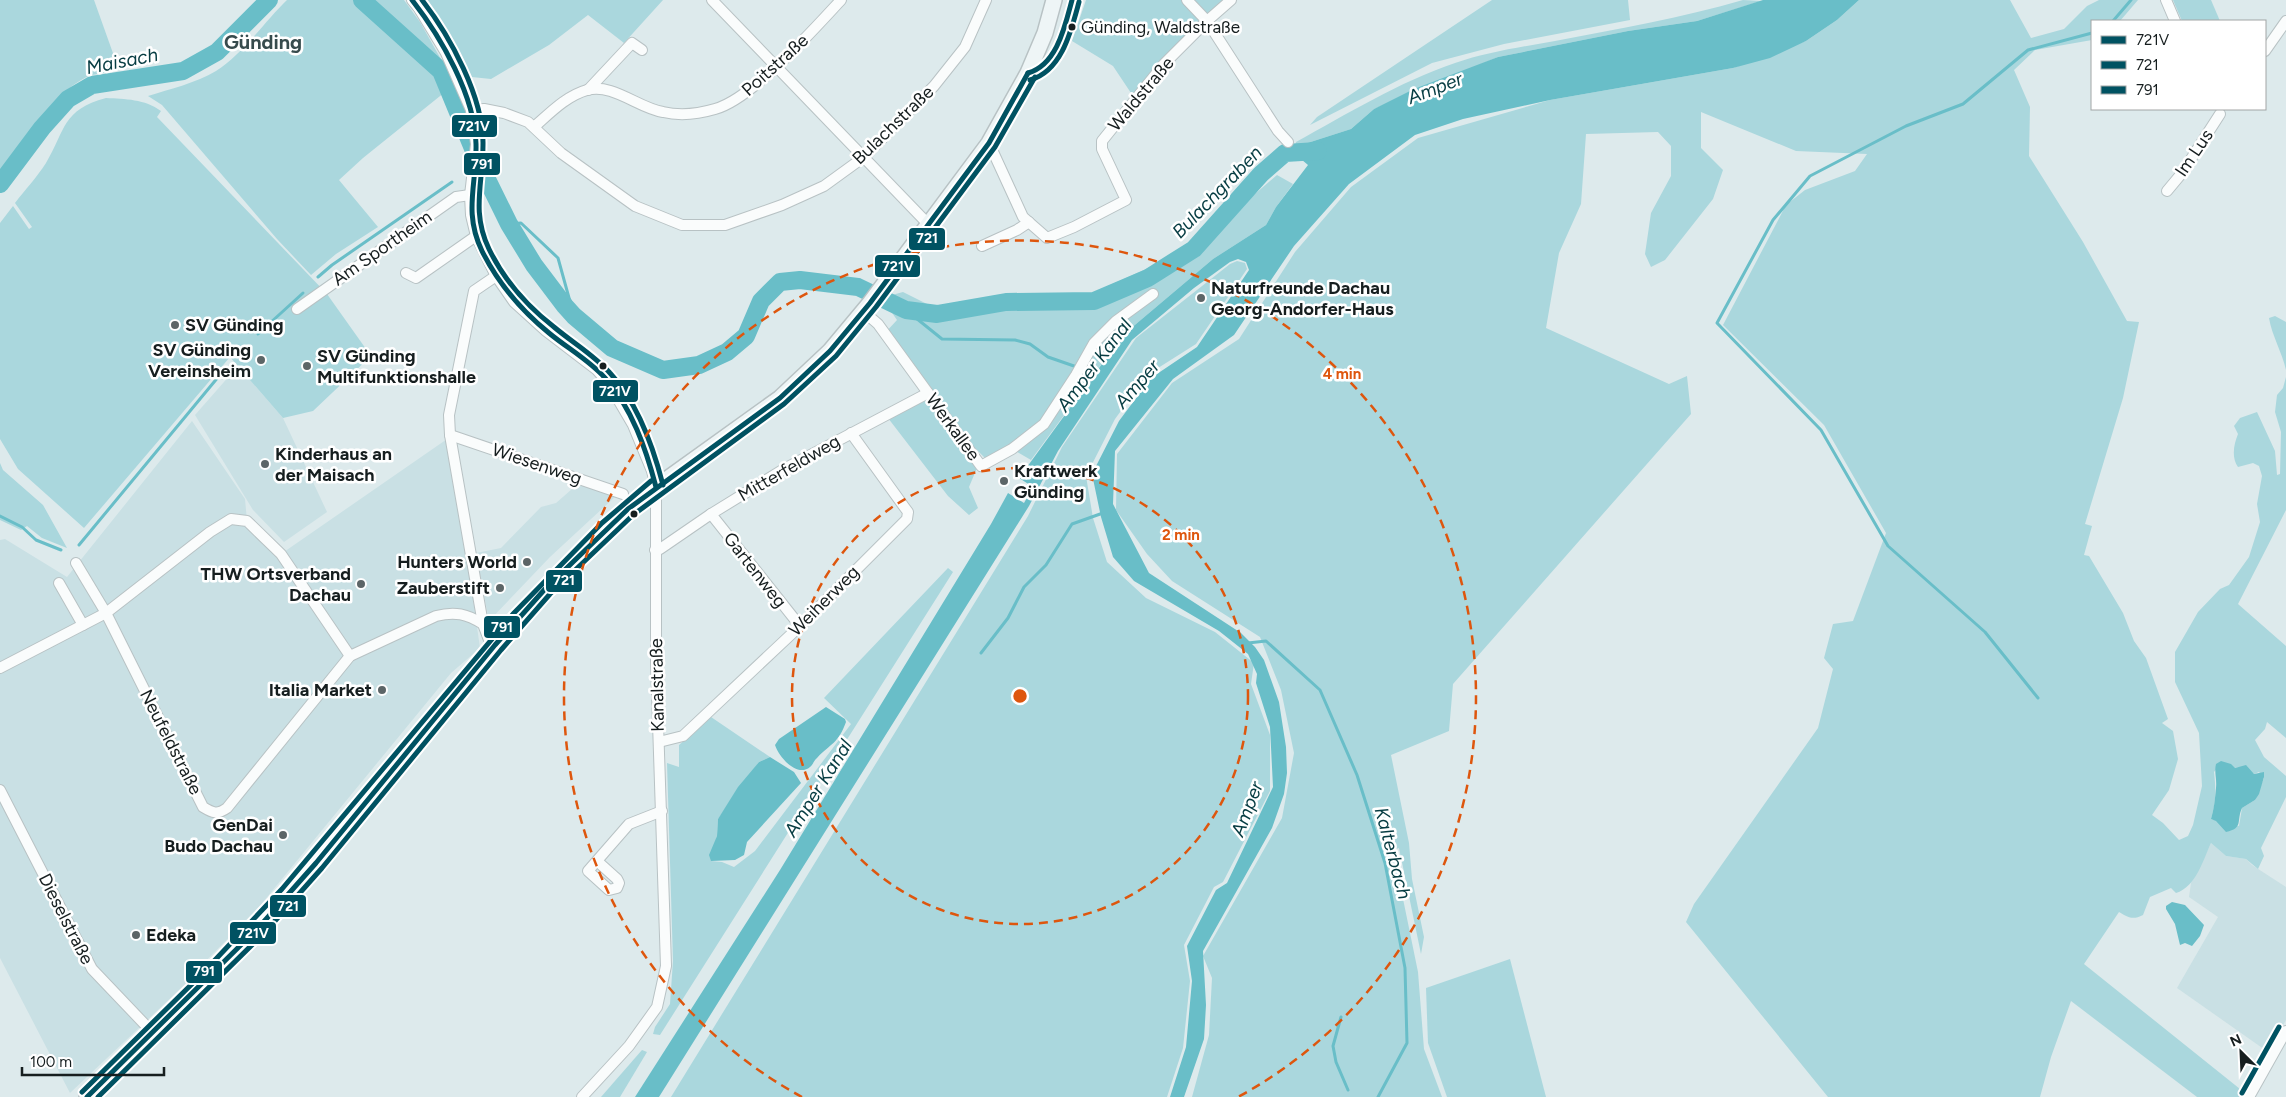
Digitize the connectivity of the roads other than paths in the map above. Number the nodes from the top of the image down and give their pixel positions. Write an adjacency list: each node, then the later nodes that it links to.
1 (412, 0): 16 (street)
2 (712, 0): 14 (street)
3 (841, 0): 14 (street, Poitstraße)
4 (986, 0): 21 (street, Bulachstraße)
5 (1054, 0): 20 (main road)
6 (1187, 0): 11 (street)
7 (1231, 0): 11 (street, Waldstraße)
8 (2166, 0): 9 (street)
9 (2175, 20)
10 (2286, 20): 13 (street)
11 (1207, 21): 19 (street); 24 (street, Waldstraße)
12 (642, 50): 15 (street)
13 (2266, 50)
14 (776, 66): 15 (street, Poitstraße); 21 (street)
15 (588, 90): 18 (street)
16 (471, 110): 18 (street, Bulachstraße); 23 (street)
17 (2219, 111): 22 (street, Im Lus)
18 (534, 127): 21 (street, Bulachstraße)
19 (1288, 142)
20 (989, 143): 24 (street); 25 (main road)
21 (864, 157): 25 (street)
22 (2167, 191)
23 (470, 195): 26 (street); 32 (street, Am Sportheim)
24 (1029, 222): 27 (street)
25 (929, 225): 31 (main road)
26 (476, 236): 28 (street); 29 (street)
27 (982, 246)
28 (406, 273)
29 (496, 276): 35 (street); 36 (street)
30 (1153, 294): 33 (street, Werkallee)
31 (866, 307): 33 (street, Werkallee); 36 (main road)
32 (296, 309)
33 (928, 393): 34 (street, Mitterfeldweg)
34 (851, 433): 38 (street, Mitterfeldweg); 45 (street, Weiherweg)
35 (450, 435): 37 (street, Wiesenweg); 43 (street)
36 (656, 487): 39 (street, Kanalstraße); 46 (main road)
37 (623, 494)
38 (711, 514): 39 (street, Mitterfeldweg); 45 (street, Gartenweg)
39 (655, 550): 49 (street, Kanalstraße)
40 (76, 562): 42 (street)
41 (59, 583): 44 (street)
42 (106, 613): 44 (street); 47 (street); 47 (street, Neufeldstraße)
43 (483, 624): 46 (street); 47 (street, Neufeldstraße)
44 (83, 625): 48 (street)
45 (800, 626): 49 (street, Weiherweg)
46 (495, 646): 54 (main road)
47 (350, 656)
48 (0, 668)
49 (659, 742): 51 (street, Kanalstraße)
50 (0, 790): 54 (street, Dieselstraße)
51 (662, 811): 52 (street); 56 (street, Kanalstraße)
52 (597, 861)
53 (2286, 1031): 57 (street)
54 (153, 1033): 55 (main road)
55 (87, 1097)
56 (582, 1097)
57 (2249, 1097)

